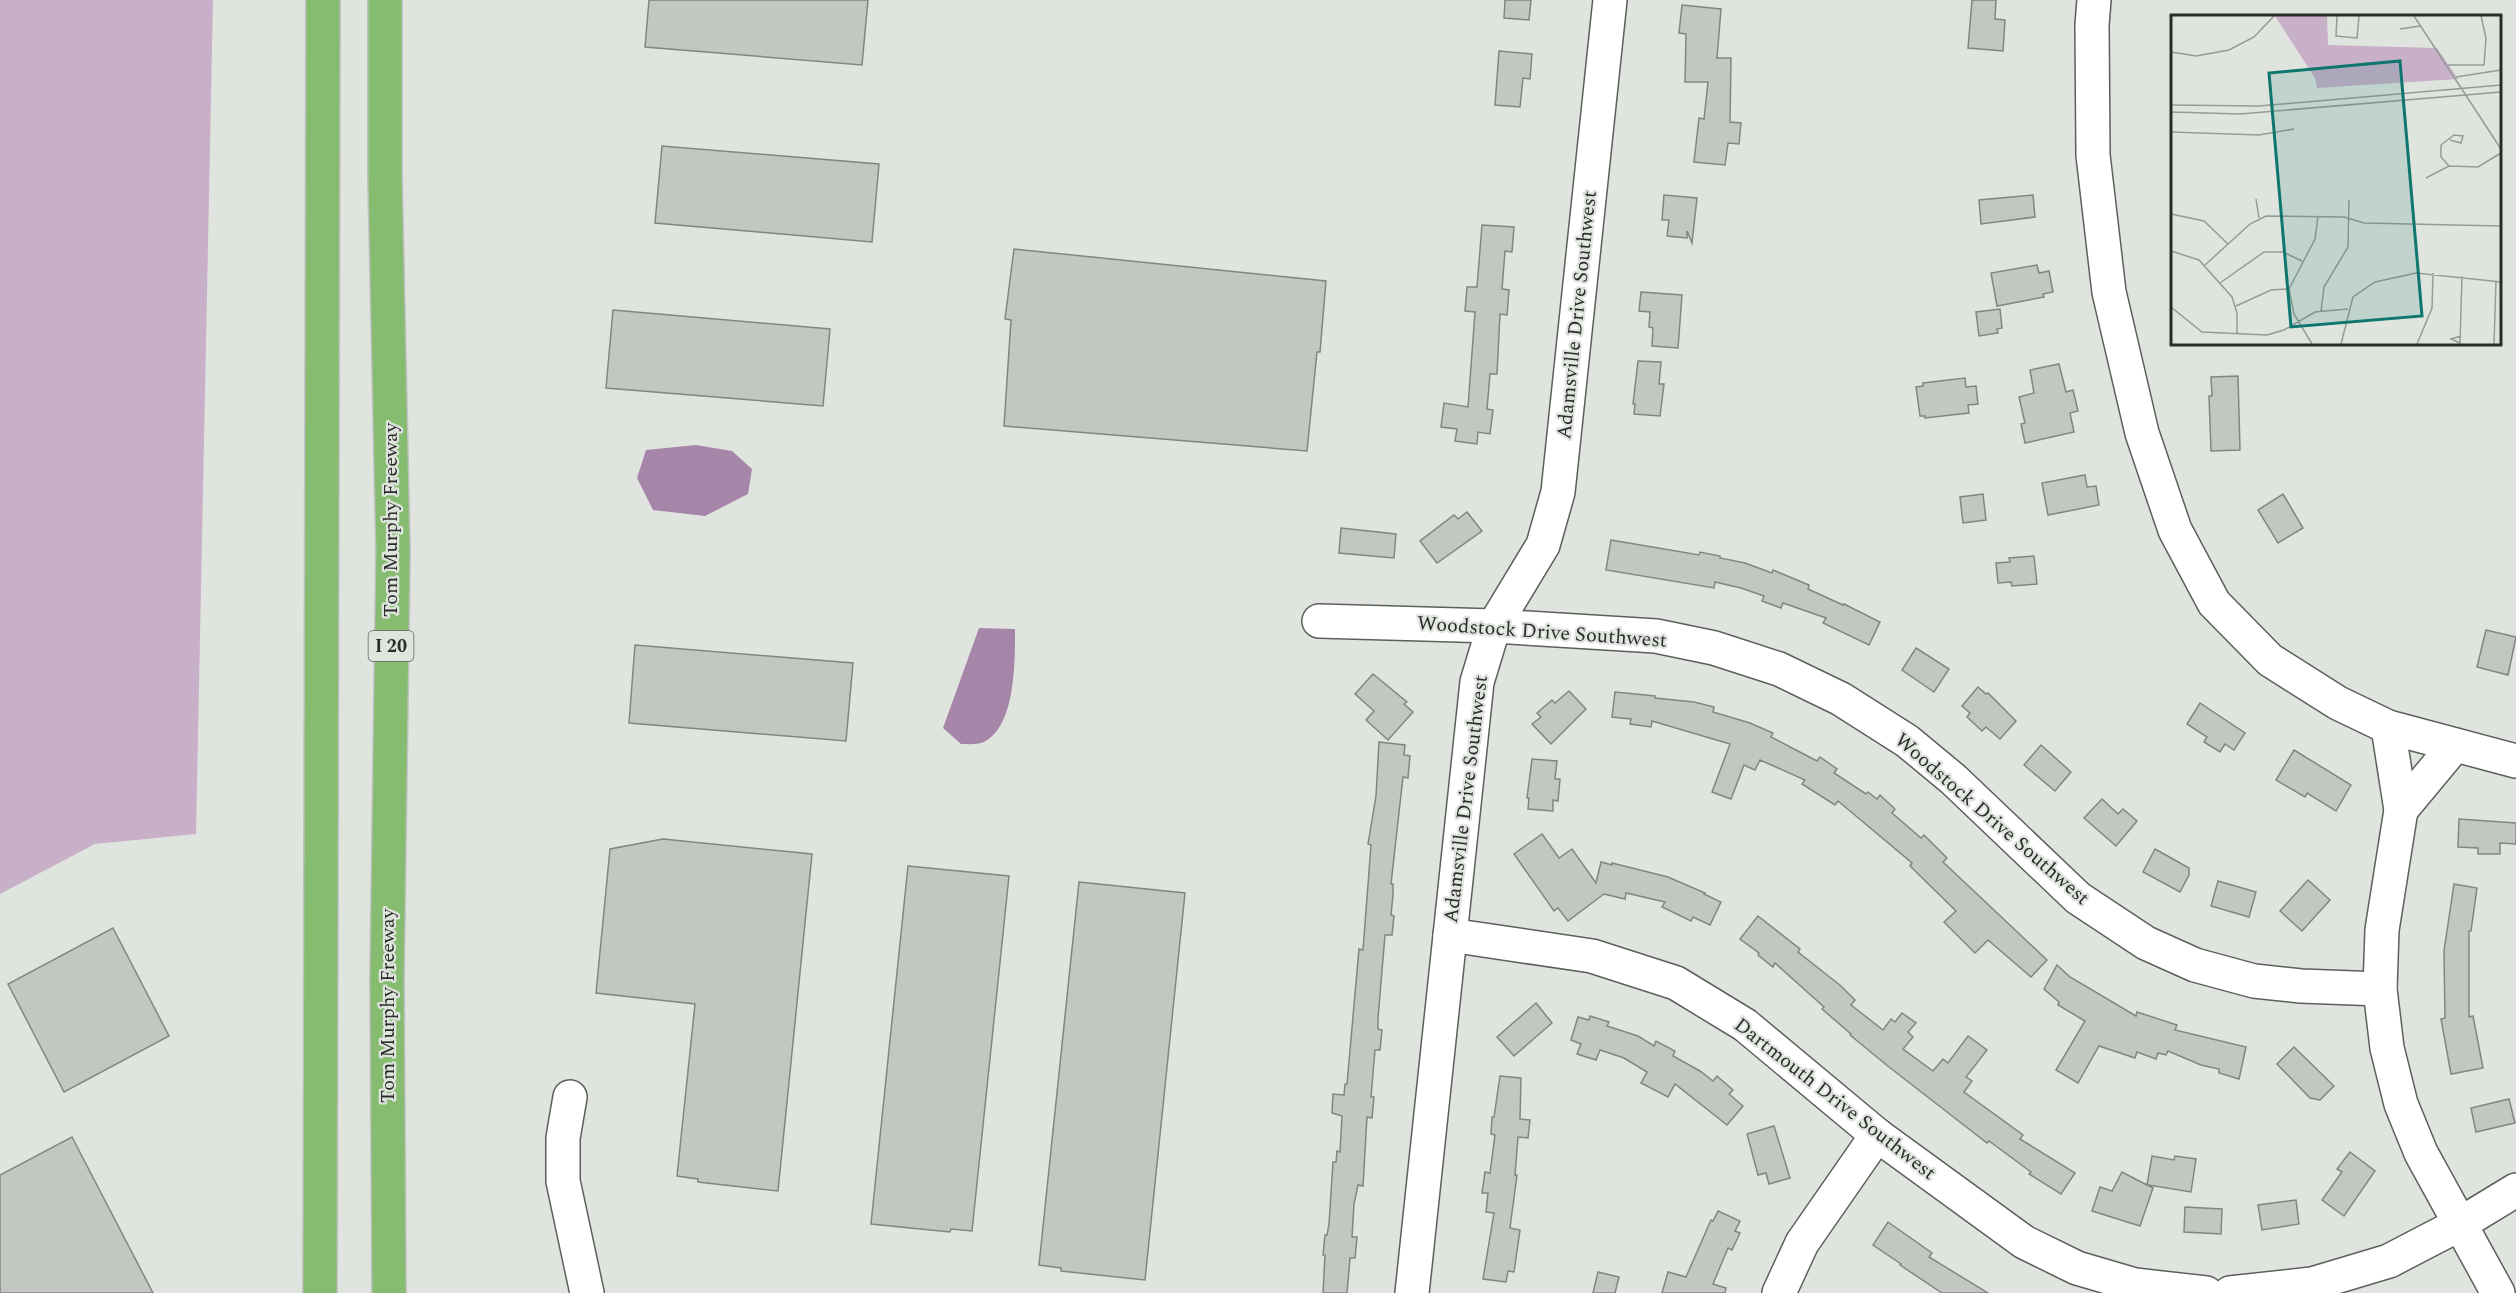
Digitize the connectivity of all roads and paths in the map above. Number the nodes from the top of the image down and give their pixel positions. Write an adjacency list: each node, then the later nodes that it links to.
1 (323, 0): 18 (highway)
2 (385, 0): 19 (highway, Tom Murphy Freeway / I 20)
3 (1610, 0): 6 (street, Adamsville Drive Southwest)
4 (2094, 0): 7 (street)
5 (1319, 621): 6 (street, Woodstock Drive Southwest)
6 (1494, 626): 11 (street, Adamsville Drive Southwest); 12 (street, Woodstock Drive Southwest)
7 (2388, 727): 8 (street); 10 (street)
8 (2455, 745): 9 (street); 10 (street)
9 (2516, 761)
10 (2401, 810): 12 (street)
11 (1450, 935): 14 (street, Dartmouth Drive Southwest); 21 (street, Adamsville Drive Southwest)
12 (2380, 989): 16 (street)
13 (570, 1097): 20 (street)
14 (1877, 1136): 17 (street, Dartmouth Drive Southwest); 22 (street)
15 (2516, 1190): 16 (street)
16 (2460, 1224): 24 (street); 25 (street)
17 (2134, 1289): 23 (street, Dartmouth Drive Southwest)
18 (320, 1293)
19 (389, 1293)
20 (587, 1293)
21 (1412, 1293)
22 (1779, 1293)
23 (2206, 1293)
24 (2230, 1293)
25 (2498, 1293)

